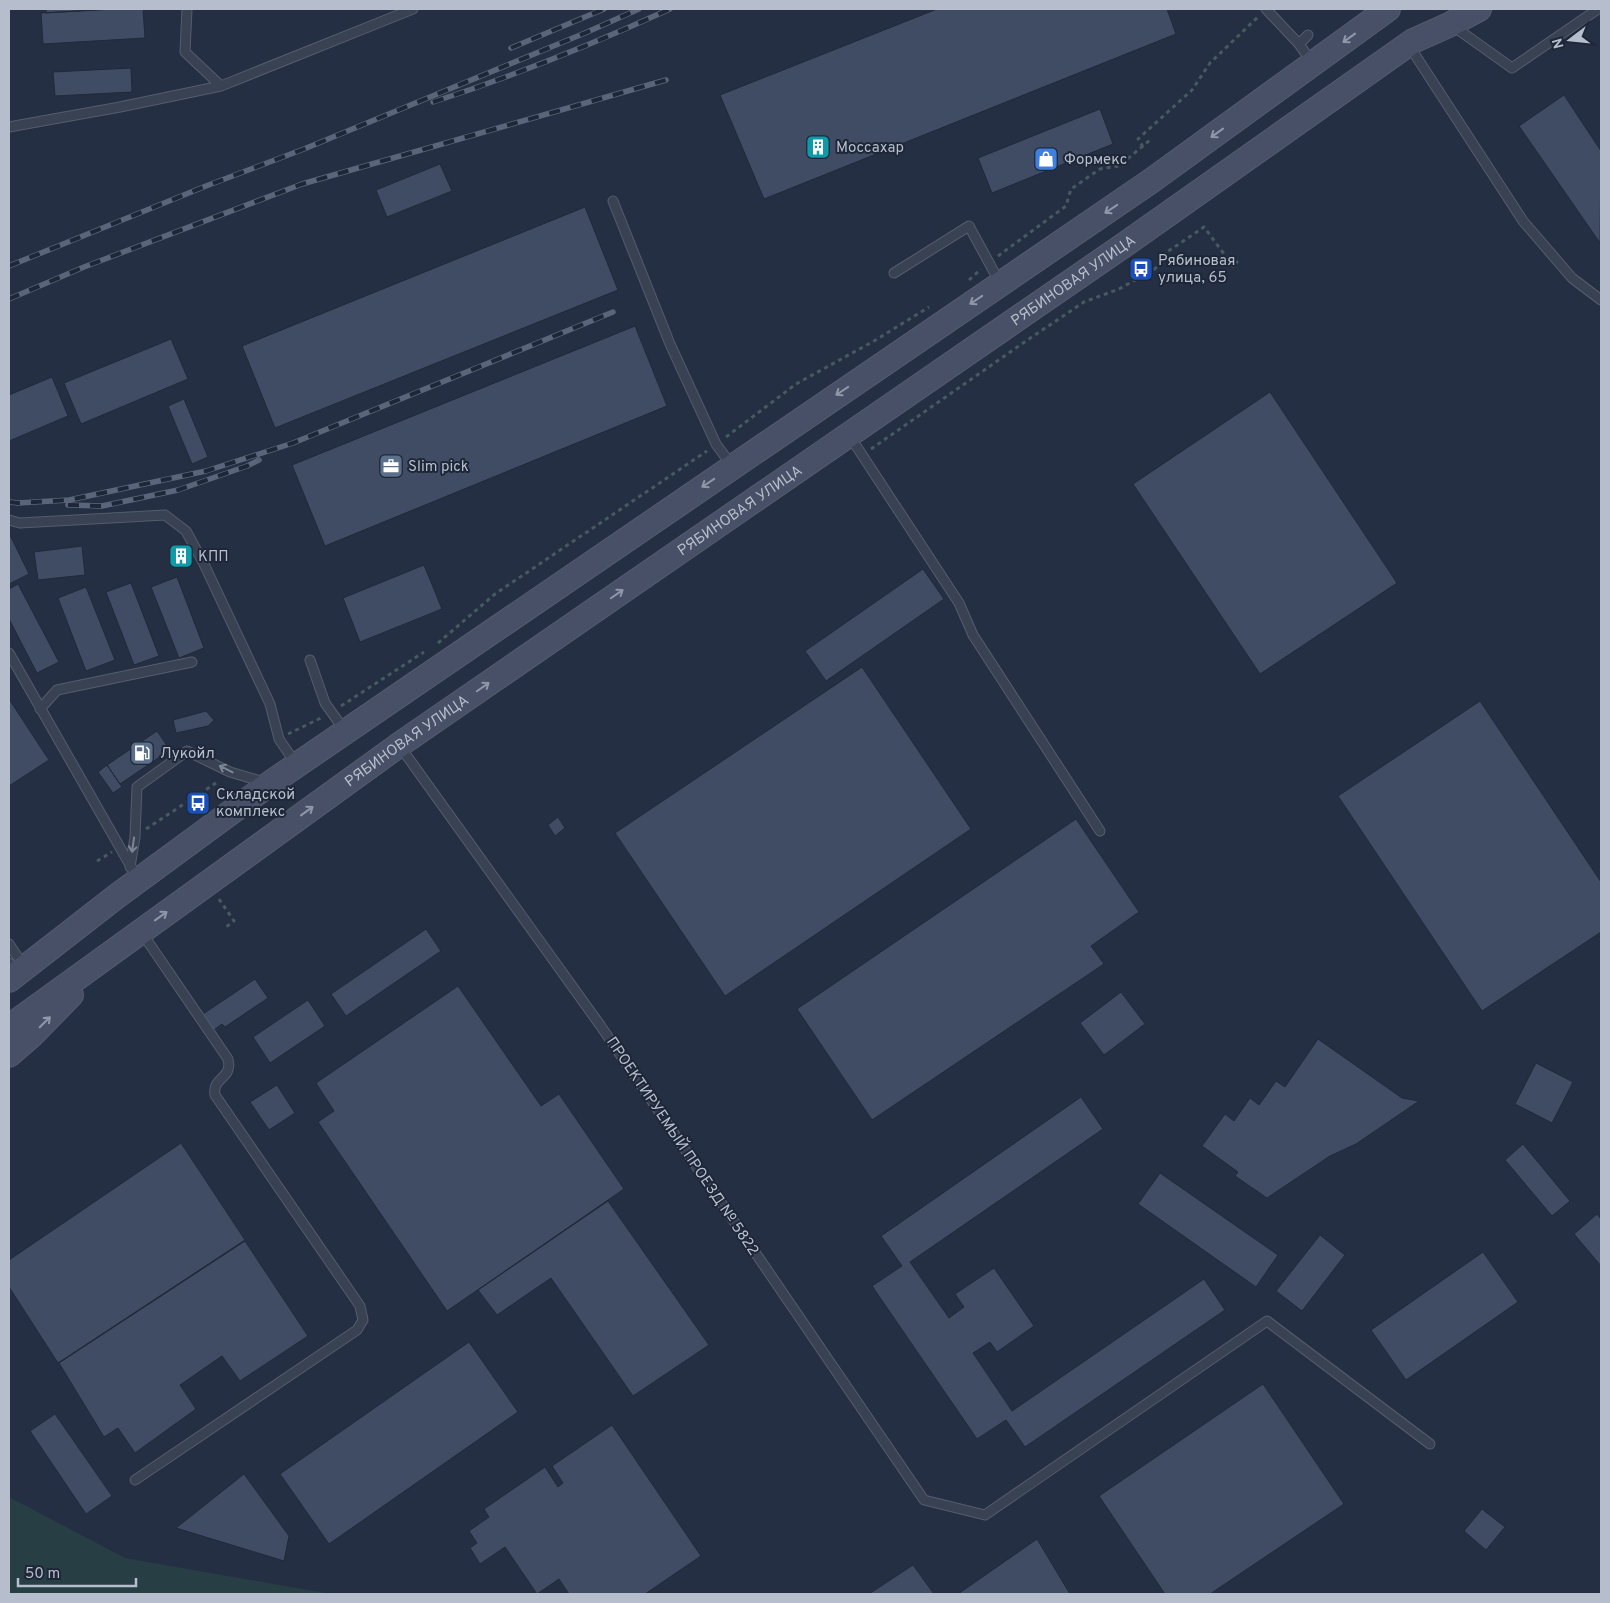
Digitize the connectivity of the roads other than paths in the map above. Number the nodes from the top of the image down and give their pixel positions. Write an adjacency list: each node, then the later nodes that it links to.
1 (187, 9): 12 (lane)
2 (413, 9): 12 (lane)
3 (1266, 9): 10 (lane)
4 (1388, 9): 11 (main road, one-way to 11)
5 (1479, 9): 7 (main road, РЯБИНОВАЯ УЛИЦА)
6 (1598, 9): 7 (lane)
7 (1451, 17): 9 (main road, РЯБИНОВАЯ УЛИЦА)
8 (1308, 35): 10 (lane)
9 (1410, 42): 17 (lane); 18 (main road, РЯБИНОВАЯ УЛИЦА)
10 (1299, 44): 11 (lane)
11 (1313, 64): 16 (main road, one-way to 16)
12 (221, 86): 13 (lane)
13 (9, 127)
14 (613, 201): 19 (lane)
15 (894, 273): 16 (lane)
16 (1000, 283): 19 (main road, one-way to 19)
17 (1601, 300)
18 (849, 434): 26 (main road, РЯБИНОВАЯ УЛИЦА, one-way to 18); 29 (lane)
19 (732, 466): 25 (main road, one-way to 25)
20 (9, 520): 27 (lane)
21 (9, 654): 24 (lane)
22 (310, 660): 25 (lane)
23 (192, 662): 24 (lane)
24 (40, 709): 30 (lane)
25 (345, 732): 27 (main road)
26 (399, 745): 32 (main road, РЯБИНОВАЯ УЛИЦА, one-way to 26); 37 (lane, ПРОЕКТИРУЕМЫЙ ПРОЕЗД № 5822)
27 (296, 765): 28 (main road)
28 (272, 782): 30 (main road); 30 (lane, one-way to 30)
29 (1100, 831)
30 (134, 874): 31 (main road)
31 (78, 927): 33 (main road); 34 (main road)
32 (131, 938): 35 (main road, РЯБИНОВАЯ УЛИЦА); 36 (main road, one-way to 32); 38 (lane)
33 (11, 959)
34 (9, 980)
35 (9, 1027)
36 (9, 1055)
37 (1430, 1444)
38 (136, 1480)

